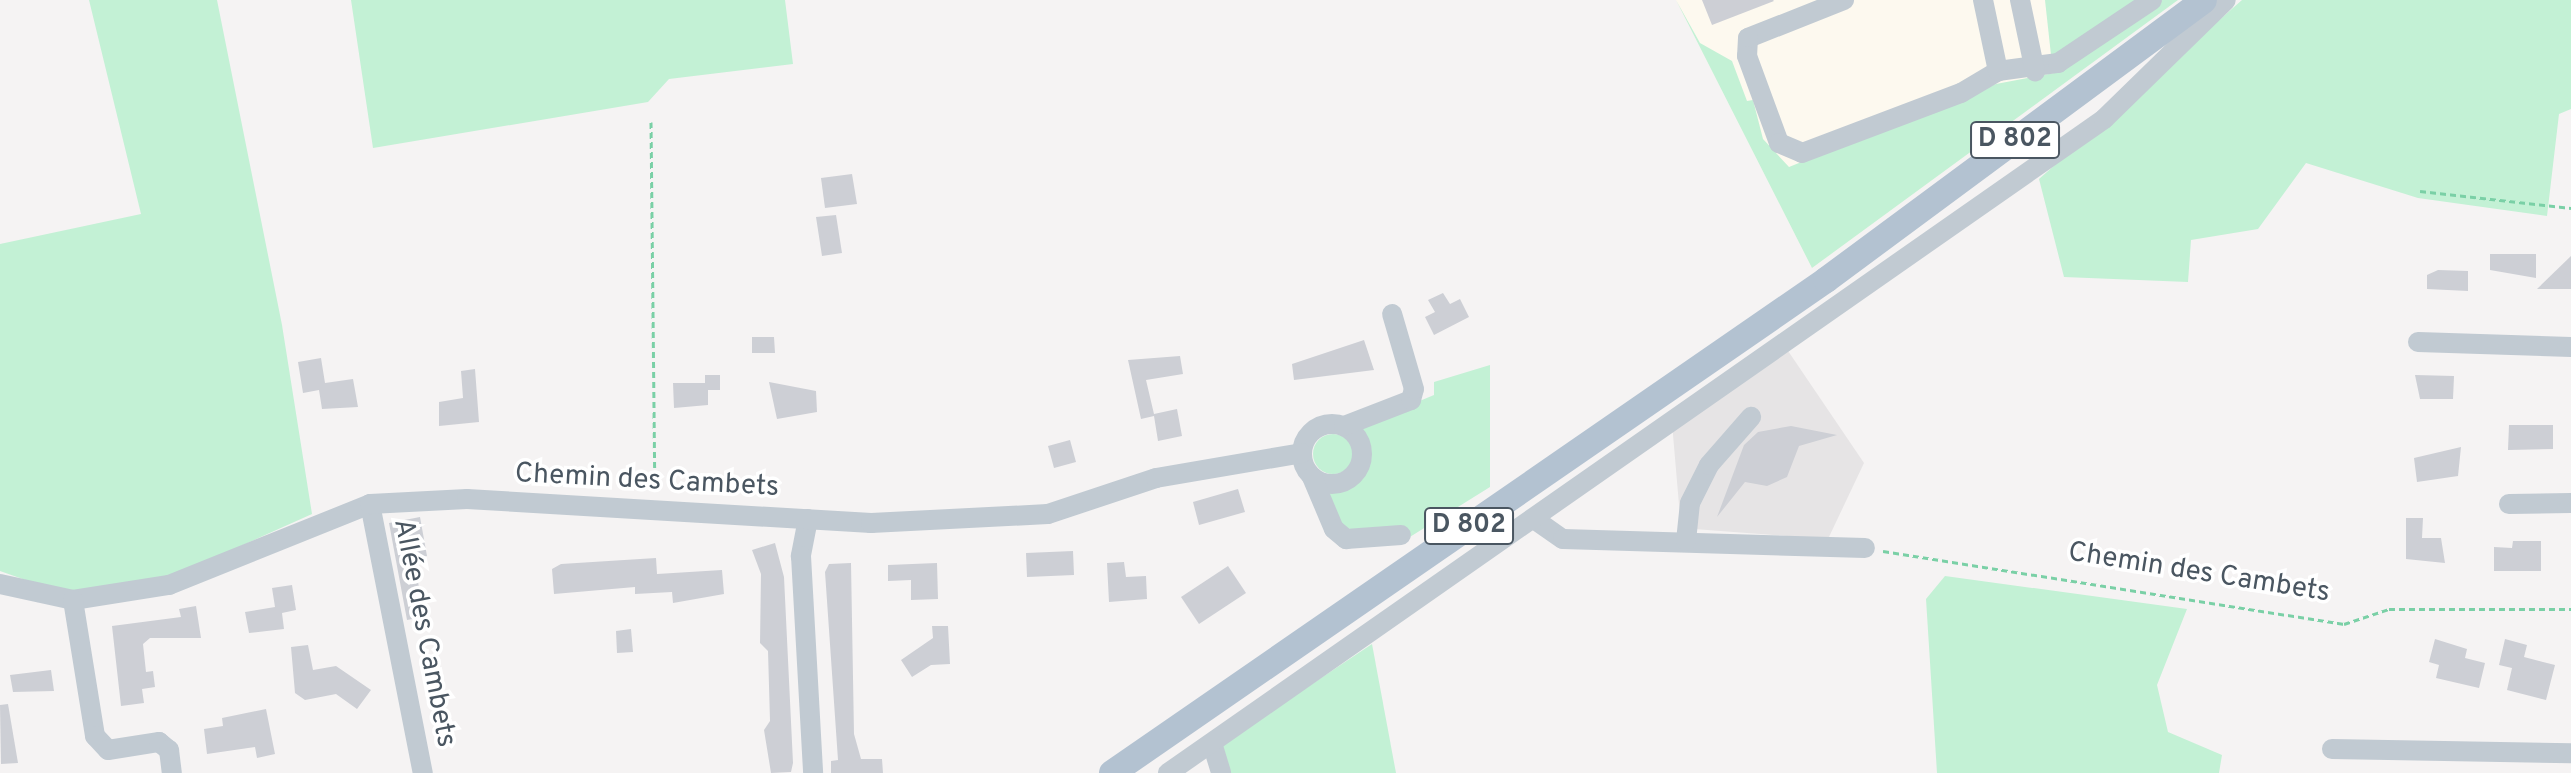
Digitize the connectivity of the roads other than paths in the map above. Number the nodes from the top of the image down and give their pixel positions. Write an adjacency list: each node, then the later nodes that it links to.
1 (1844, 0): 7 (street)
2 (1983, 0): 7 (street)
3 (2020, 0): 8 (street)
4 (2152, 0): 8 (street)
5 (2204, 0): 33 (main road, D 802)
6 (2226, 0): 20 (street)
7 (1998, 71): 8 (street)
8 (2035, 71)
9 (1392, 314): 13 (street)
10 (2418, 342): 11 (street)
11 (2571, 347)
12 (1751, 417): 22 (street)
13 (1344, 426): 14 (street); 15 (street)
14 (1302, 453): 15 (street); 19 (street, Chemin des Cambets)
15 (1312, 477): 21 (street)
16 (2571, 503): 18 (street)
17 (370, 504): 19 (street, Chemin des Cambets); 25 (street, Chemin des Cambets); 31 (street, Allée des Cambets)
18 (2509, 504)
19 (808, 519): 32 (street)
20 (1534, 519): 22 (street); 26 (street)
21 (1401, 535)
22 (1686, 541): 23 (street)
23 (1873, 549)
24 (0, 584): 25 (street, Chemin des Cambets)
25 (73, 600): 30 (street)
26 (1212, 743): 29 (street); 34 (street)
27 (2332, 749): 28 (street)
28 (2571, 753)
29 (1178, 770)
30 (172, 773)
31 (423, 773)
32 (813, 773)
33 (1112, 773)
34 (1221, 773)

